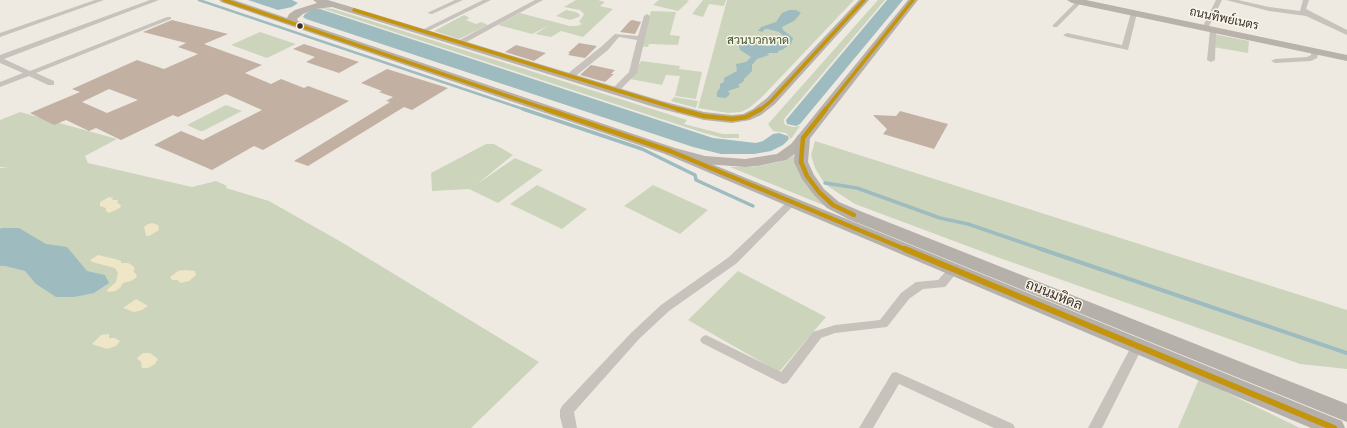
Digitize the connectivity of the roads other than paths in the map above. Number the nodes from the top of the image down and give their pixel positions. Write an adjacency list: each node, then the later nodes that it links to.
1 (101, 0): 27 (street)
2 (156, 0): 33 (street)
3 (224, 0): 18 (main road)
4 (305, 0): 18 (main road)
5 (318, 0): 15 (main road)
6 (460, 0): 16 (street)
7 (488, 0): 25 (street)
8 (540, 0): 30 (street)
9 (864, 0): 40 (main road)
10 (913, 0): 41 (main road)
11 (1219, 0): 24 (street)
12 (1229, 0): 19 (street)
13 (1306, 0): 19 (street)
14 (1076, 1): 17 (main road, ถนนทิพย์เนตร); 23 (street)
15 (335, 5): 22 (main road); 25 (main road)
16 (430, 13)
17 (1134, 13): 24 (main road, ถนนทิพย์เนตร); 28 (street)
18 (264, 14): 22 (main road)
19 (1308, 14): 26 (street)
20 (647, 16): 29 (street)
21 (169, 18): 36 (street)
22 (293, 23): 42 (main road)
23 (1055, 26)
24 (1209, 29): 31 (main road, ถนนทิพย์เนตร); 34 (street)
25 (422, 32): 30 (main road)
26 (1347, 33)
27 (0, 35)
28 (1067, 35)
29 (640, 38): 37 (street); 40 (street)
30 (458, 43): 37 (main road)
31 (1315, 51): 32 (main road, ถนนทิพย์เนตร); 35 (street)
32 (1347, 58)
33 (0, 59): 36 (street)
34 (1211, 60)
35 (1275, 61)
36 (30, 73): 38 (street); 39 (street)
37 (569, 77): 40 (main road)
38 (51, 83)
39 (0, 85)
40 (614, 91)
41 (803, 138): 42 (main road); 47 (main road, ถนนมหิดล)
42 (670, 151): 43 (main road, ถนนมหิดล)
43 (790, 202): 44 (main road, ถนนมหิดล); 48 (street)
44 (954, 270): 45 (street); 46 (main road, ถนนมหิดล)
45 (706, 340)
46 (1137, 346): 51 (street); 52 (main road, ถนนมหิดล)
47 (1347, 413)
48 (570, 428)
49 (866, 428): 50 (street)
50 (1008, 428)
51 (1096, 428)
52 (1334, 428)

